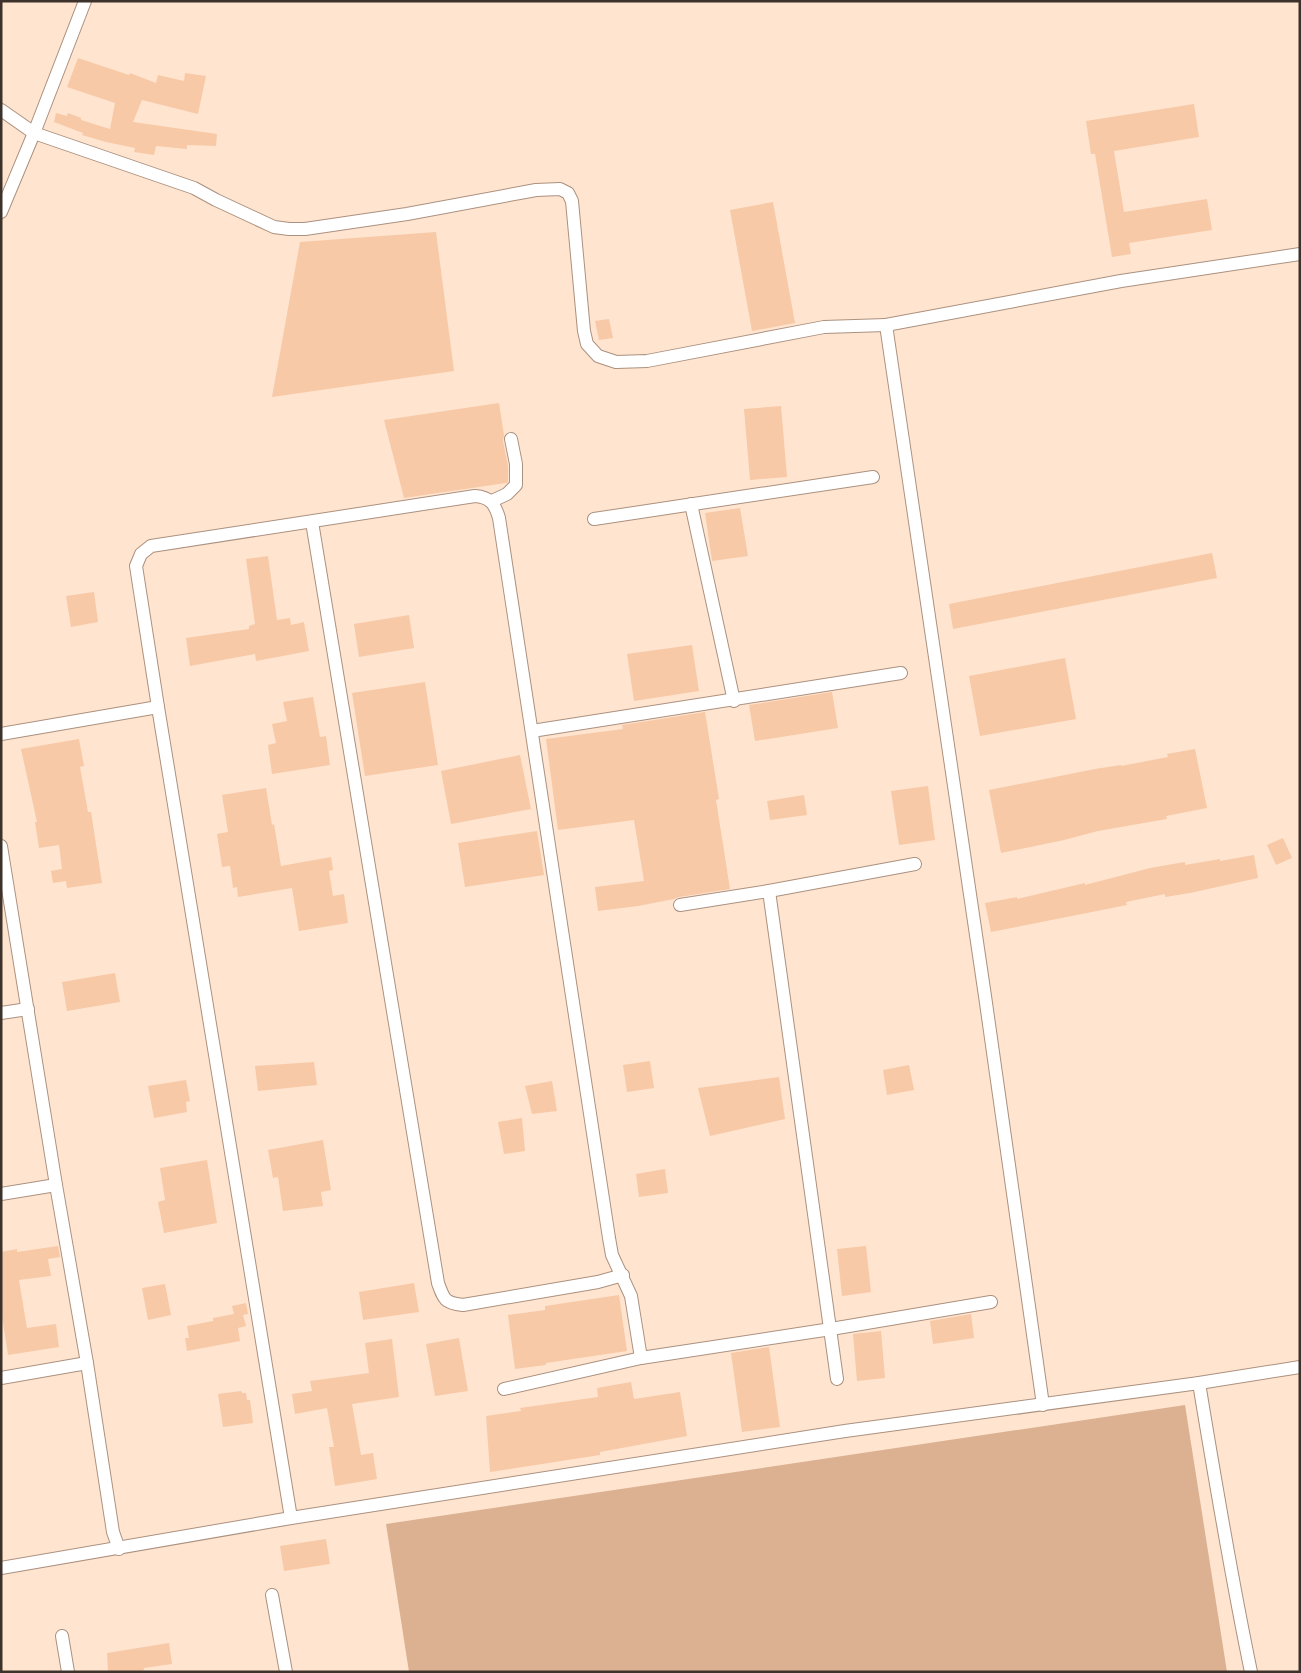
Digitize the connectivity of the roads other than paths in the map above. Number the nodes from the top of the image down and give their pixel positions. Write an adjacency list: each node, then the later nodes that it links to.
1 (85, 1): 3 (street)
2 (1, 110): 3 (street)
3 (34, 134): 4 (street); 6 (street)
4 (1, 212)
5 (1300, 254): 6 (street)
6 (886, 325): 36 (street)
7 (511, 439): 9 (street)
8 (873, 477): 10 (street)
9 (492, 502): 12 (street); 16 (street)
10 (692, 504): 11 (street); 14 (street)
11 (594, 519)
12 (312, 522): 15 (street); 26 (street)
13 (901, 673): 14 (street)
14 (734, 701): 16 (street)
15 (158, 707): 17 (street); 37 (street)
16 (532, 731): 26 (street)
17 (1, 734)
18 (1, 846): 22 (street)
19 (915, 864): 20 (street)
20 (769, 891): 21 (street); 28 (street)
21 (680, 905)
22 (28, 1009): 23 (street); 24 (street)
23 (1, 1013)
24 (56, 1185): 25 (street); 30 (street)
25 (1, 1194)
26 (623, 1275): 29 (street)
27 (991, 1302): 28 (street)
28 (831, 1329): 29 (street); 33 (street)
29 (641, 1358): 35 (street)
30 (87, 1364): 32 (street); 38 (street)
31 (1300, 1367): 34 (street)
32 (1, 1378)
33 (837, 1379)
34 (1199, 1384): 36 (street); 44 (street)
35 (504, 1389)
36 (1043, 1405): 37 (street)
37 (291, 1518): 38 (street)
38 (119, 1549): 39 (street)
39 (1, 1568)
40 (272, 1595): 43 (street)
41 (62, 1636): 42 (street)
42 (68, 1672)
43 (286, 1672)
44 (1251, 1672)

